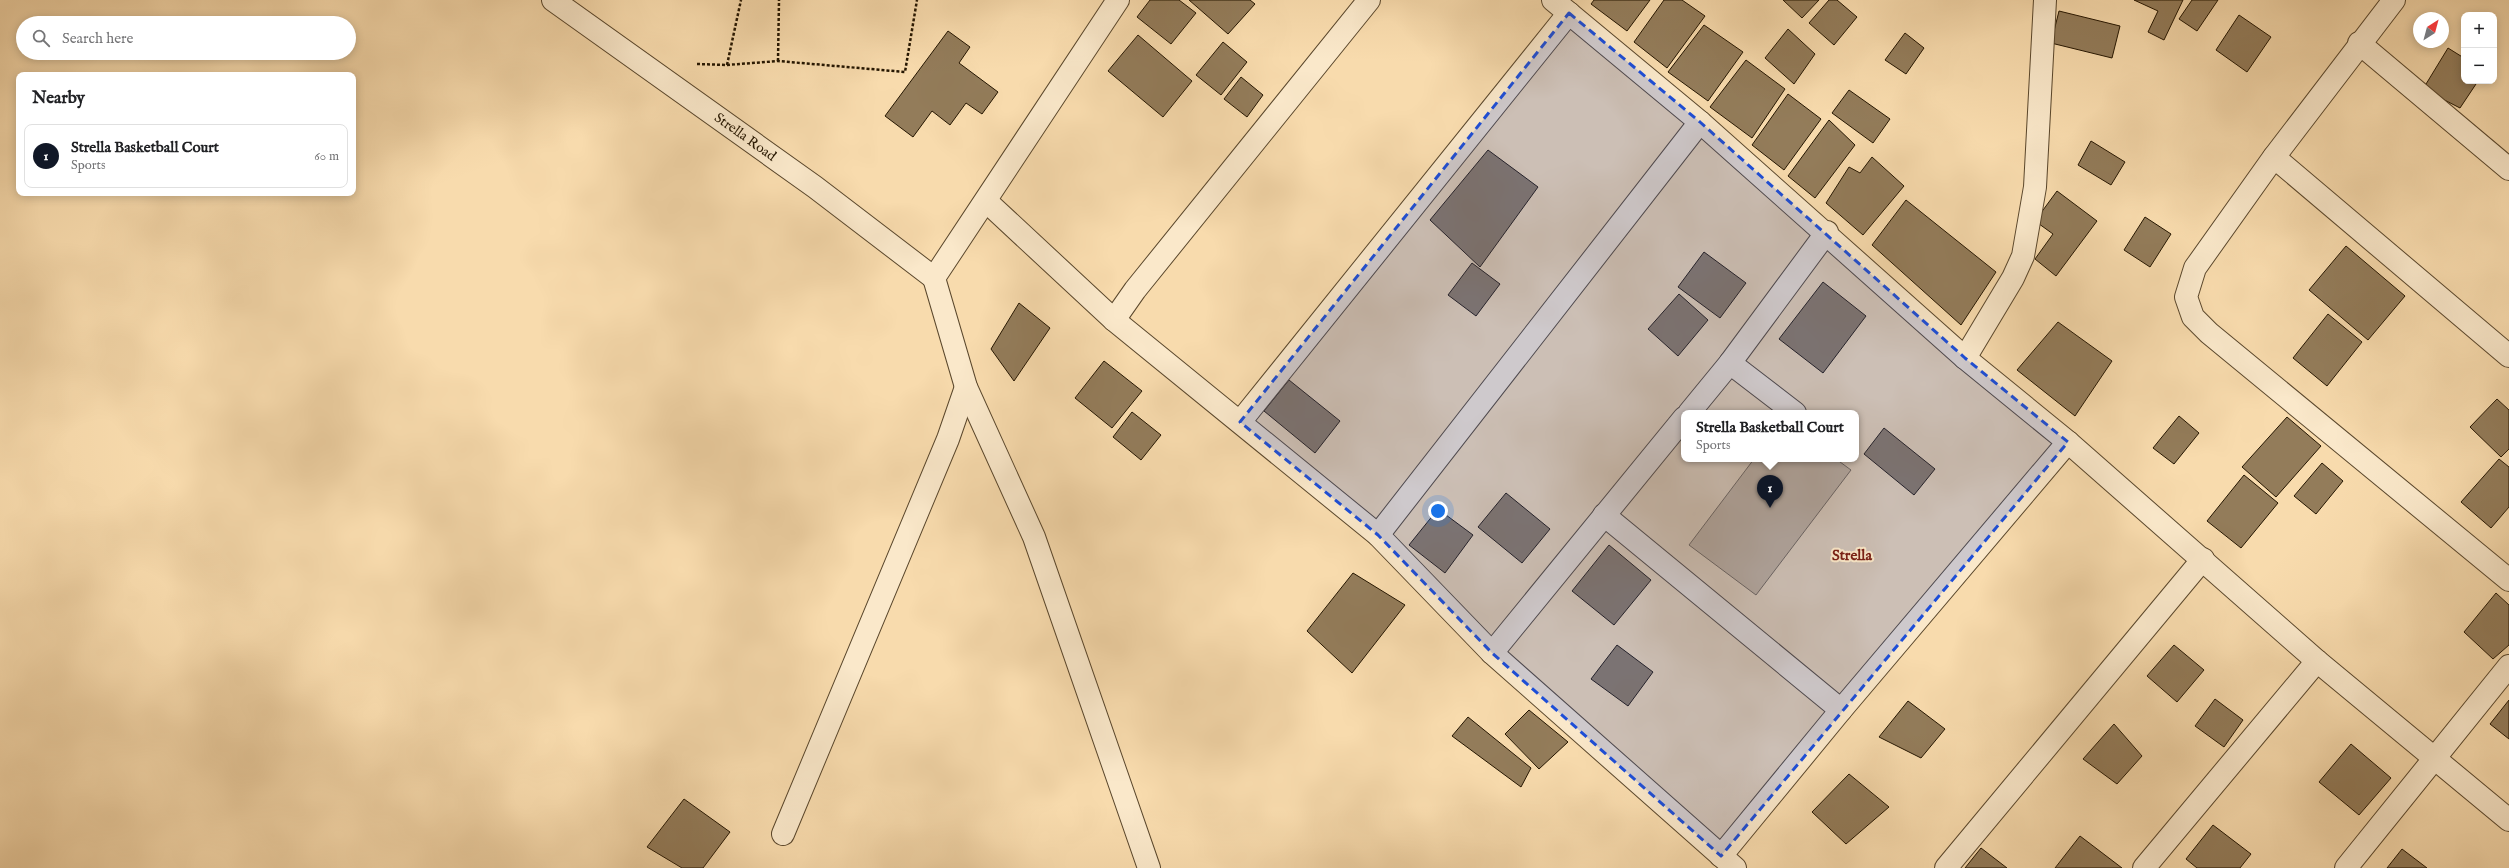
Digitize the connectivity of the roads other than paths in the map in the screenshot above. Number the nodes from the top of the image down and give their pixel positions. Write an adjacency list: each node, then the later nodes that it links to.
1 (553, 0): 13 (street, Strella Road)
2 (1118, 0): 11 (street)
3 (1368, 0): 14 (street)
4 (2045, 0): 16 (street)
5 (2394, 0): 7 (street)
6 (1561, 6): 8 (street); 21 (street)
7 (2359, 43): 9 (street); 10 (street)
8 (1700, 122): 12 (street); 25 (street)
9 (2274, 157): 15 (street); 27 (street)
10 (2509, 169)
11 (986, 201): 13 (street); 14 (street)
12 (1826, 232): 16 (street); 17 (street)
13 (934, 278): 18 (street)
14 (1114, 320): 21 (street)
15 (2509, 356)
16 (1965, 358): 23 (street)
17 (1730, 363): 19 (street); 20 (street)
18 (966, 387): 34 (street); 36 (street)
19 (1691, 410)
20 (1791, 410)
21 (1240, 422): 25 (street)
22 (1681, 422): 24 (street)
23 (2068, 442): 26 (street); 31 (street)
24 (1604, 515): 28 (street); 31 (street)
25 (1378, 535): 28 (street)
26 (2203, 559): 29 (street); 37 (street)
27 (2509, 580)
28 (1492, 653): 35 (street)
29 (2317, 661): 32 (street); 38 (street)
30 (2509, 666): 32 (street)
31 (1841, 710): 35 (street)
32 (2433, 758): 33 (street); 39 (street)
33 (2509, 820)
34 (783, 834)
35 (1728, 862)
36 (1149, 868)
37 (1946, 868)
38 (2144, 868)
39 (2346, 868)

